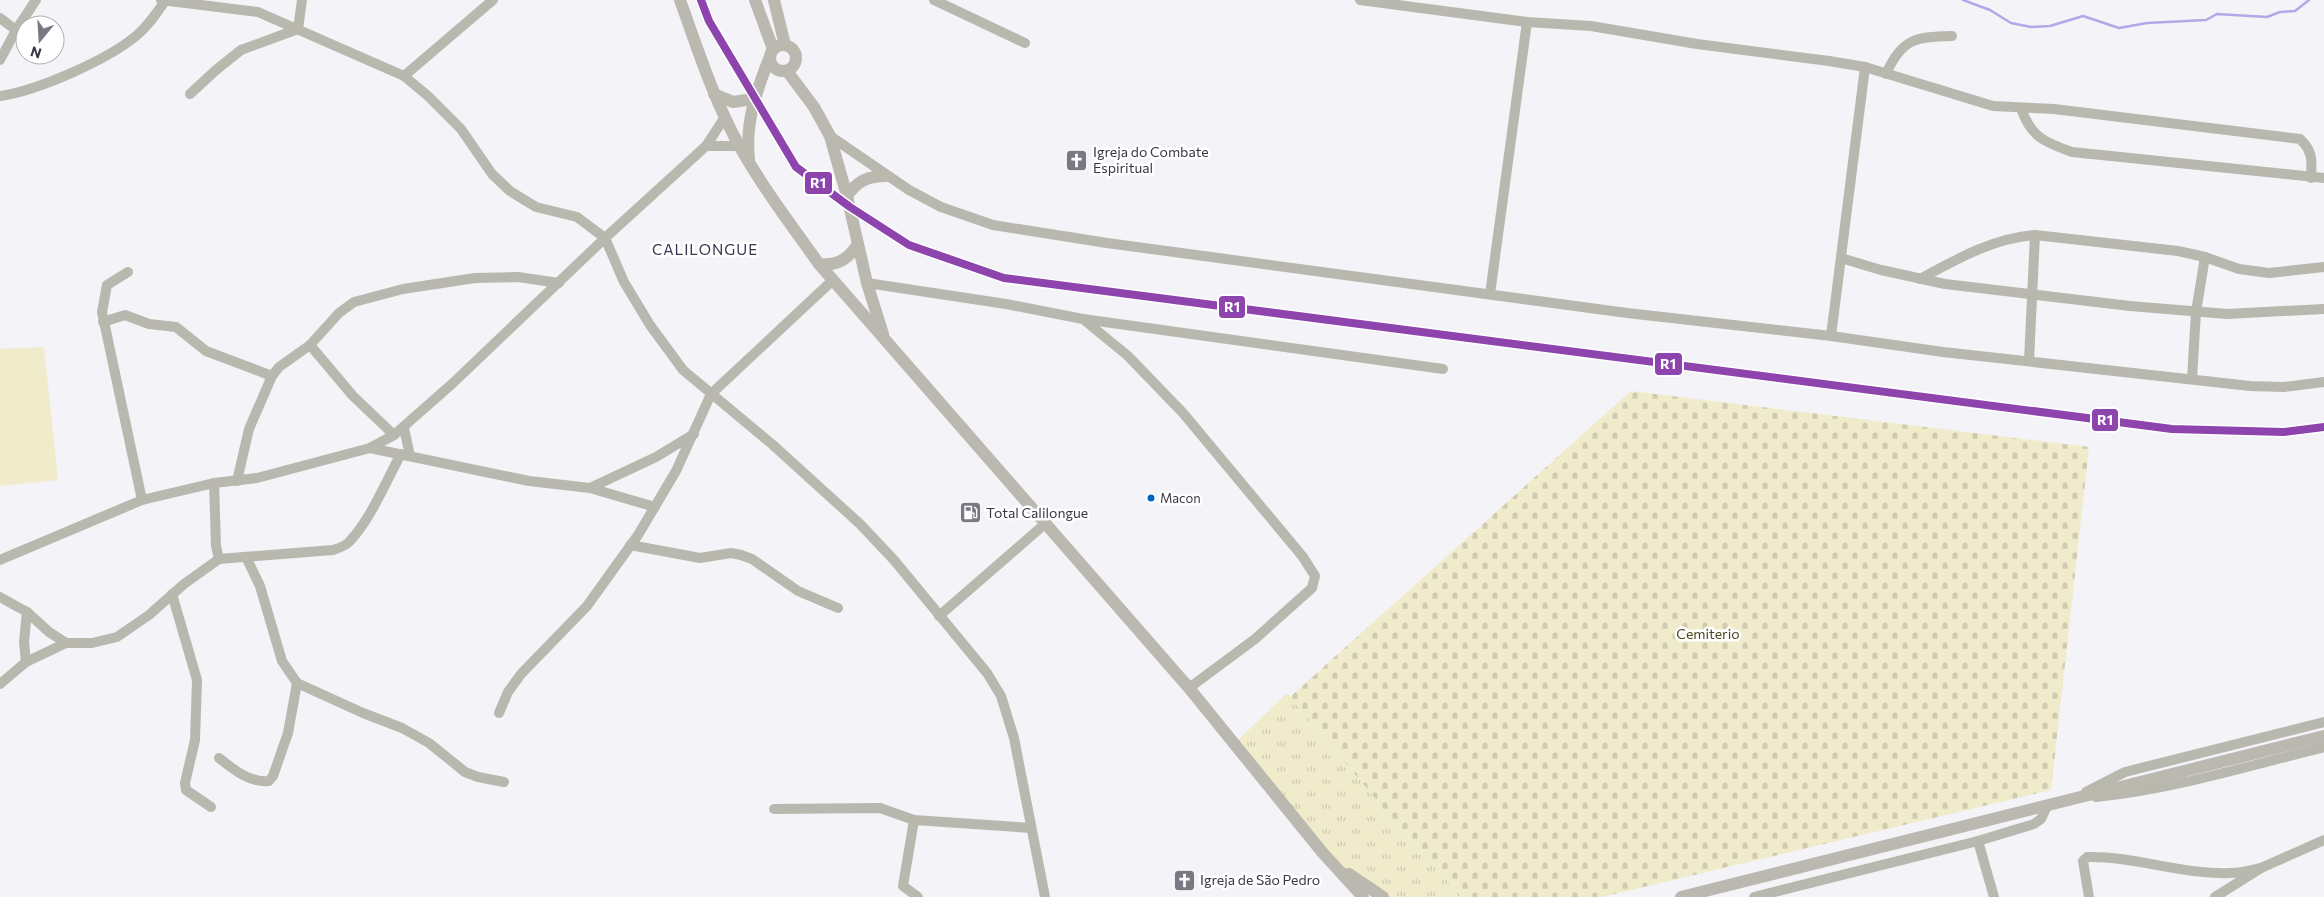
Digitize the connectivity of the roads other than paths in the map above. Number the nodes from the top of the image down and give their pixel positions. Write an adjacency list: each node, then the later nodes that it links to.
1 (36, 0): 11 (street)
2 (163, 0): 15 (street); 27 (street)
3 (302, 0): 15 (street)
4 (493, 0): 24 (street)
5 (680, 0): 26 (main road)
6 (776, 0): 9 (street); 19 (main road)
7 (934, 0): 10 (street)
8 (1360, 0): 13 (street)
9 (756, 3): 19 (main road)
10 (954, 5): 18 (street)
11 (26, 15)
12 (0, 18): 14 (street)
13 (1527, 22): 21 (street); 51 (street)
14 (15, 29)
15 (298, 29): 24 (street); 25 (street)
16 (15, 32): 20 (street)
17 (1952, 36): 23 (street)
18 (1025, 43)
19 (776, 51): 22 (main road); 22 (main road); 28 (main road)
20 (0, 60)
21 (1865, 67): 23 (street); 43 (street)
22 (787, 71): 31 (main road)
23 (1886, 74): 29 (street)
24 (404, 76): 40 (street)
25 (190, 94)
26 (714, 94): 28 (main road); 30 (main road)
27 (0, 96)
28 (754, 99): 34 (main road)
29 (2021, 108): 36 (street); 36 (street)
30 (725, 117): 32 (street); 33 (main road)
31 (830, 136): 35 (street); 38 (main road)
32 (706, 146): 33 (street); 40 (street)
33 (740, 146): 34 (main road)
34 (750, 164): 44 (main road)
35 (886, 176): 38 (main road); 51 (street)
36 (2311, 178): 37 (street)
37 (2324, 178)
38 (847, 196): 41 (main road)
39 (2036, 235): 42 (street); 47 (street); 52 (street)
40 (605, 238): 49 (street); 65 (street)
41 (858, 244): 44 (main road); 50 (main road)
42 (2205, 257): 45 (street); 54 (street)
43 (1841, 258): 47 (street); 57 (street)
44 (819, 264): 48 (main road)
45 (2324, 267)
46 (128, 272): 56 (street)
47 (1920, 279): 52 (street)
48 (833, 280): 58 (main road); 65 (street)
49 (559, 283): 59 (street); 66 (street)
50 (867, 283): 55 (street); 58 (main road)
51 (1490, 294): 57 (street)
52 (2033, 294): 54 (street); 60 (street)
53 (2324, 309): 54 (street)
54 (2196, 312): 63 (street)
55 (1083, 319): 61 (street); 90 (street)
56 (103, 322): 62 (street); 74 (street)
57 (1831, 336): 60 (street)
58 (883, 337): 76 (main road)
59 (310, 345): 62 (street); 68 (street)
60 (2029, 361): 63 (street)
61 (1443, 368)
62 (272, 376): 71 (street)
63 (2192, 379): 64 (street)
64 (2324, 382)
65 (711, 394): 67 (street); 85 (street)
66 (404, 428): 68 (street); 70 (street)
67 (694, 434): 73 (street); 75 (street)
68 (394, 435): 69 (street)
69 (370, 448): 70 (street); 71 (street)
70 (406, 455): 73 (street); 79 (street)
71 (238, 481): 72 (street)
72 (214, 483): 74 (street); 78 (street)
73 (590, 488): 75 (street)
74 (142, 500): 80 (street)
75 (655, 507): 77 (street)
76 (1046, 523): 85 (street); 90 (main road)
77 (630, 545): 83 (street); 91 (street)
78 (219, 559): 79 (street); 81 (street)
79 (247, 559): 89 (street)
80 (0, 560)
81 (172, 594): 86 (street); 99 (street)
82 (0, 597): 84 (street)
83 (838, 608)
84 (27, 612): 86 (street); 87 (street)
85 (939, 616): 102 (street)
86 (66, 643): 87 (street)
87 (26, 662): 88 (street)
88 (0, 684)
89 (298, 684): 95 (street); 96 (street)
90 (1189, 688): 105 (main road)
91 (499, 713)
92 (2324, 722): 97 (street)
93 (2324, 736): 97 (main road)
94 (2324, 747): 97 (street)
95 (219, 758)
96 (504, 782)
97 (2068, 800): 98 (main road)
98 (2047, 806): 104 (street); 112 (main road)
99 (211, 807)
100 (774, 809): 101 (street)
101 (914, 820): 102 (street); 108 (street)
102 (1031, 828): 109 (street)
103 (2324, 840): 106 (street)
104 (1978, 841): 107 (street); 113 (street)
105 (1329, 859): 110 (main road); 111 (main road)
106 (2261, 868): 114 (street); 115 (street)
107 (1991, 895)
108 (918, 897)
109 (1045, 897)
110 (1363, 897)
111 (1382, 897)
112 (1681, 897)
113 (1754, 897)
114 (2089, 897)
115 (2215, 897)

